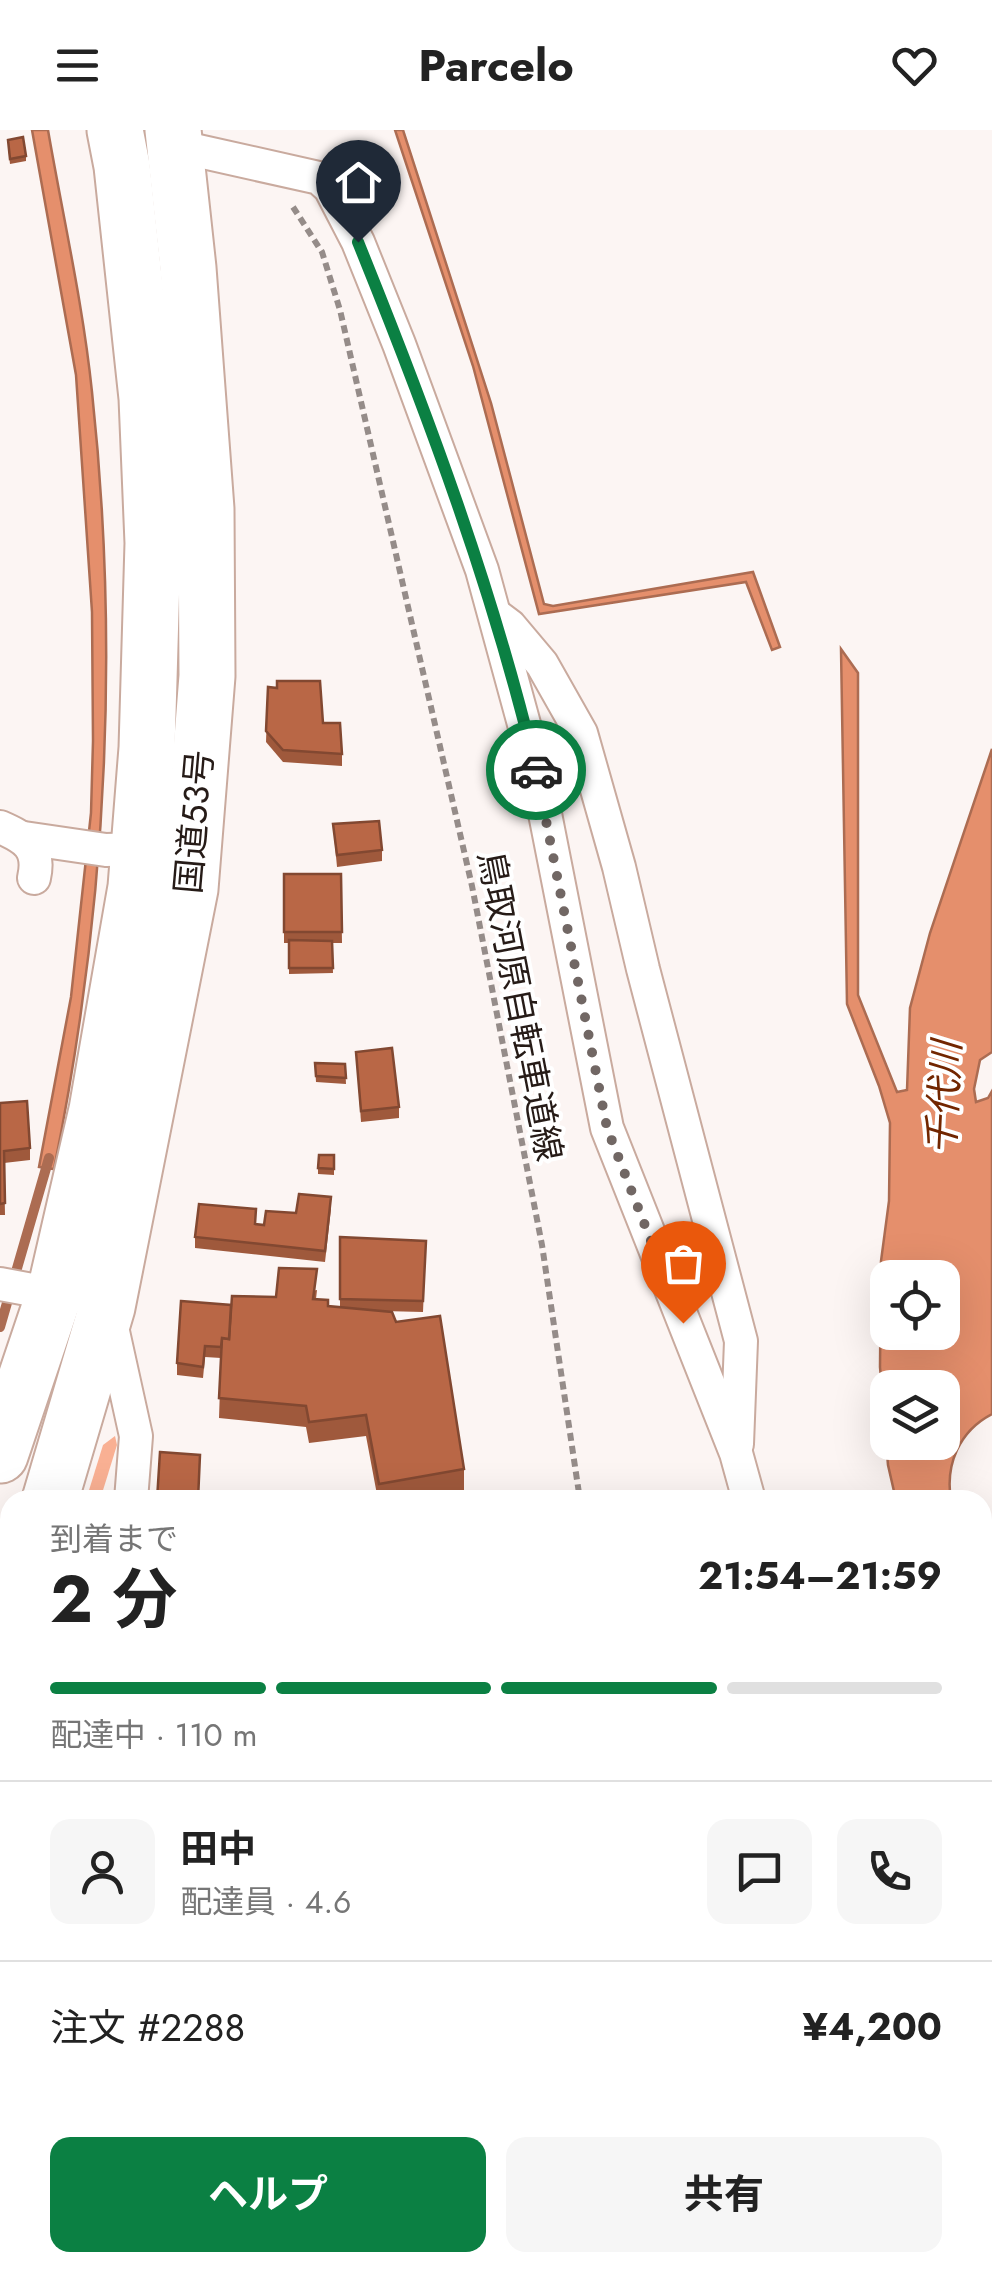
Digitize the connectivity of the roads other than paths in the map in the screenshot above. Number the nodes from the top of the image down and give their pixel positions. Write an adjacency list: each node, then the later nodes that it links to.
1 (115, 130): 5 (highway, 国道53号)
2 (175, 138): 3 (street); 9 (highway, 国道53号)
3 (495, 614): 10 (street); 10 (street)
4 (12, 832): 5 (street); 6 (street)
5 (139, 849): 8 (highway, 国道53号)
6 (34, 878)
7 (0, 1284): 8 (street)
8 (55, 1292): 9 (street); 11 (highway, 国道53号)
9 (107, 1308): 12 (highway, 国道53号); 13 (street)
10 (736, 1453): 14 (street); 15 (street)
11 (0, 1455)
12 (53, 1490)
13 (132, 1490)
14 (732, 1490)
15 (746, 1490)

